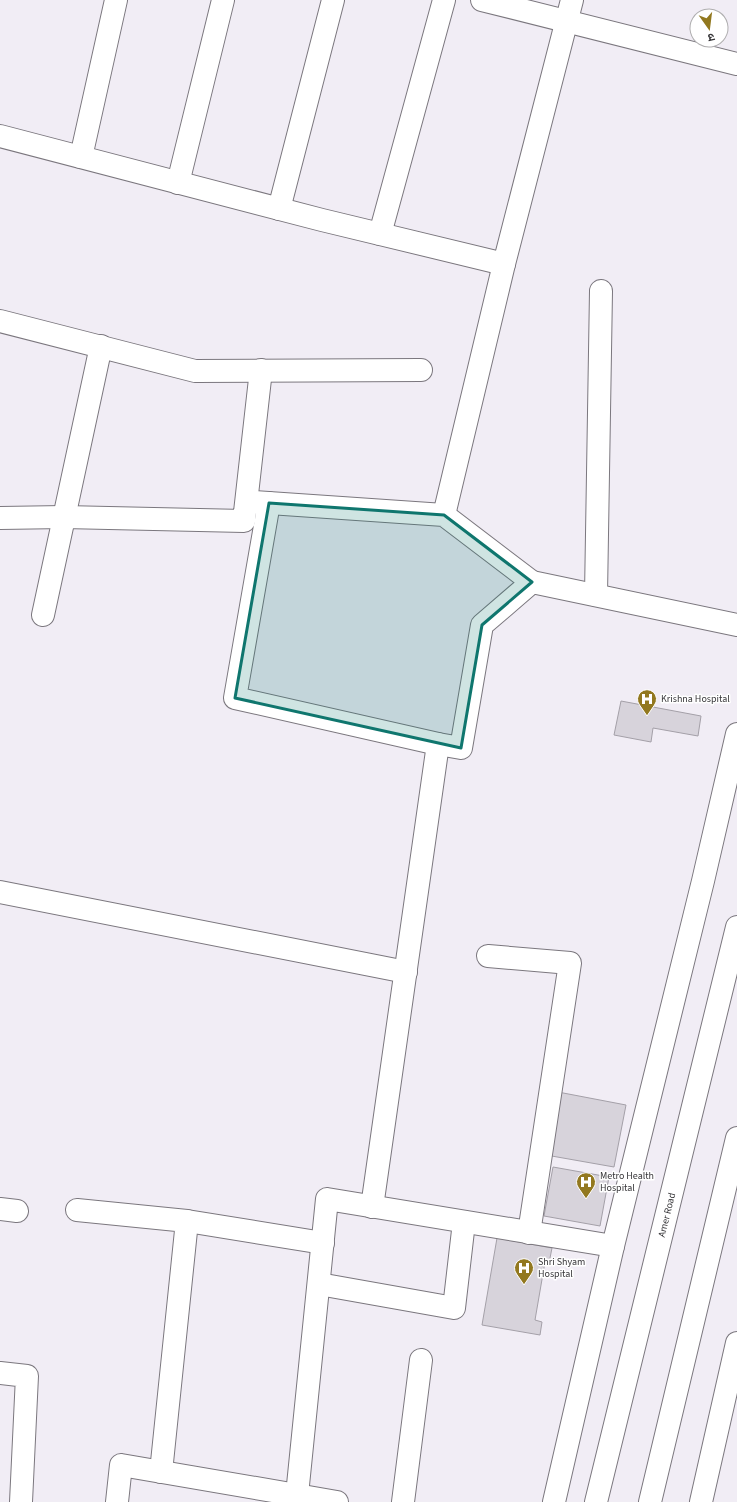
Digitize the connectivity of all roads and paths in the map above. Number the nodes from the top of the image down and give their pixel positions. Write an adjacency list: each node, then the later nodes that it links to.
1 (116, 0): 10 (main road)
2 (223, 0): 11 (main road)
3 (333, 0): 12 (main road)
4 (444, 0): 13 (main road)
5 (482, 0): 7 (main road)
6 (572, 0): 7 (main road)
7 (567, 21): 8 (main road); 14 (main road)
8 (737, 64)
9 (0, 136): 10 (main road)
10 (81, 157): 11 (main road)
11 (178, 182): 12 (main road)
12 (278, 208): 13 (main road)
13 (380, 234): 14 (main road)
14 (504, 264): 22 (main road)
15 (601, 291): 26 (main road)
16 (0, 320): 17 (main road)
17 (101, 346): 18 (main road); 23 (main road)
18 (261, 370): 19 (main road); 20 (main road)
19 (421, 370)
20 (246, 502): 21 (main road); 23 (main road)
21 (269, 503): 22 (main road); 30 (main road)
22 (444, 515): 25 (main road)
23 (64, 517): 24 (main road); 27 (main road)
24 (0, 518)
25 (532, 582): 26 (main road); 30 (main road)
26 (596, 595): 28 (main road)
27 (42, 615)
28 (737, 625)
29 (737, 734): 42 (main road)
30 (438, 744): 34 (main road)
31 (0, 892): 34 (main road)
32 (737, 927): 55 (main road, Amer Road)
33 (488, 956): 40 (main road)
34 (406, 972): 36 (main road)
35 (737, 1138): 56 (main road)
36 (372, 1207): 39 (main road); 41 (main road)
37 (78, 1210): 38 (main road)
38 (187, 1221): 41 (main road); 47 (main road)
39 (464, 1222): 40 (main road); 43 (main road)
40 (529, 1233): 42 (main road)
41 (323, 1243): 43 (main road)
42 (613, 1246): 54 (main road)
43 (319, 1284): 49 (main road)
44 (737, 1343): 57 (main road)
45 (421, 1360): 53 (main road)
46 (0, 1374): 50 (main road)
47 (161, 1472): 48 (main road); 51 (main road)
48 (226, 1493): 49 (main road)
49 (297, 1495): 52 (main road)
50 (21, 1502)
51 (117, 1502)
52 (337, 1502)
53 (403, 1502)
54 (554, 1502)
55 (596, 1502)
56 (650, 1502)
57 (700, 1502)

